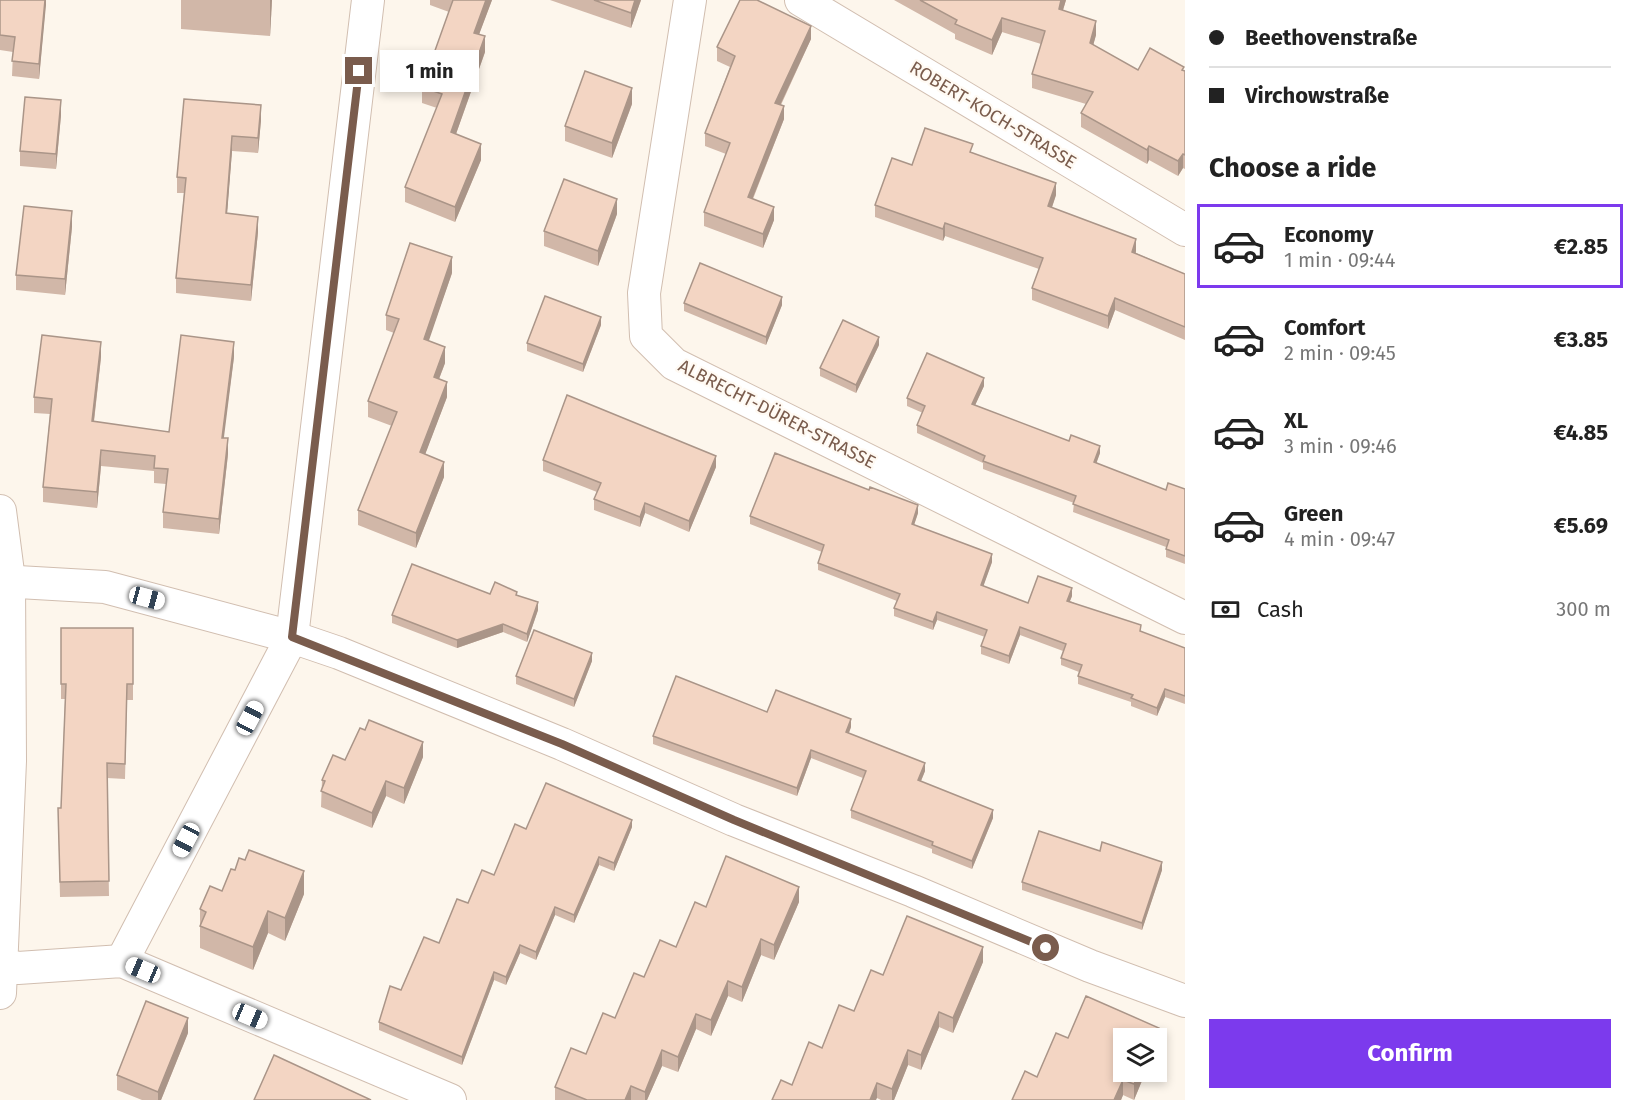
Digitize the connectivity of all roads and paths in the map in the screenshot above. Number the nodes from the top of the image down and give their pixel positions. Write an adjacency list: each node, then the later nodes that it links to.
1 (368, 0): 8 (street)
2 (690, 0): 7 (street, ALBRECHT-DÜRER-STRASSE)
3 (801, 0): 4 (street, ROBERT-KOCH-STRASSE)
4 (1185, 230)
5 (0, 511): 6 (street)
6 (4, 581): 8 (street); 10 (street)
7 (1185, 618)
8 (292, 637): 9 (street); 11 (street)
9 (122, 962): 10 (street); 12 (street)
10 (2, 979)
11 (1185, 1001)
12 (450, 1100)

